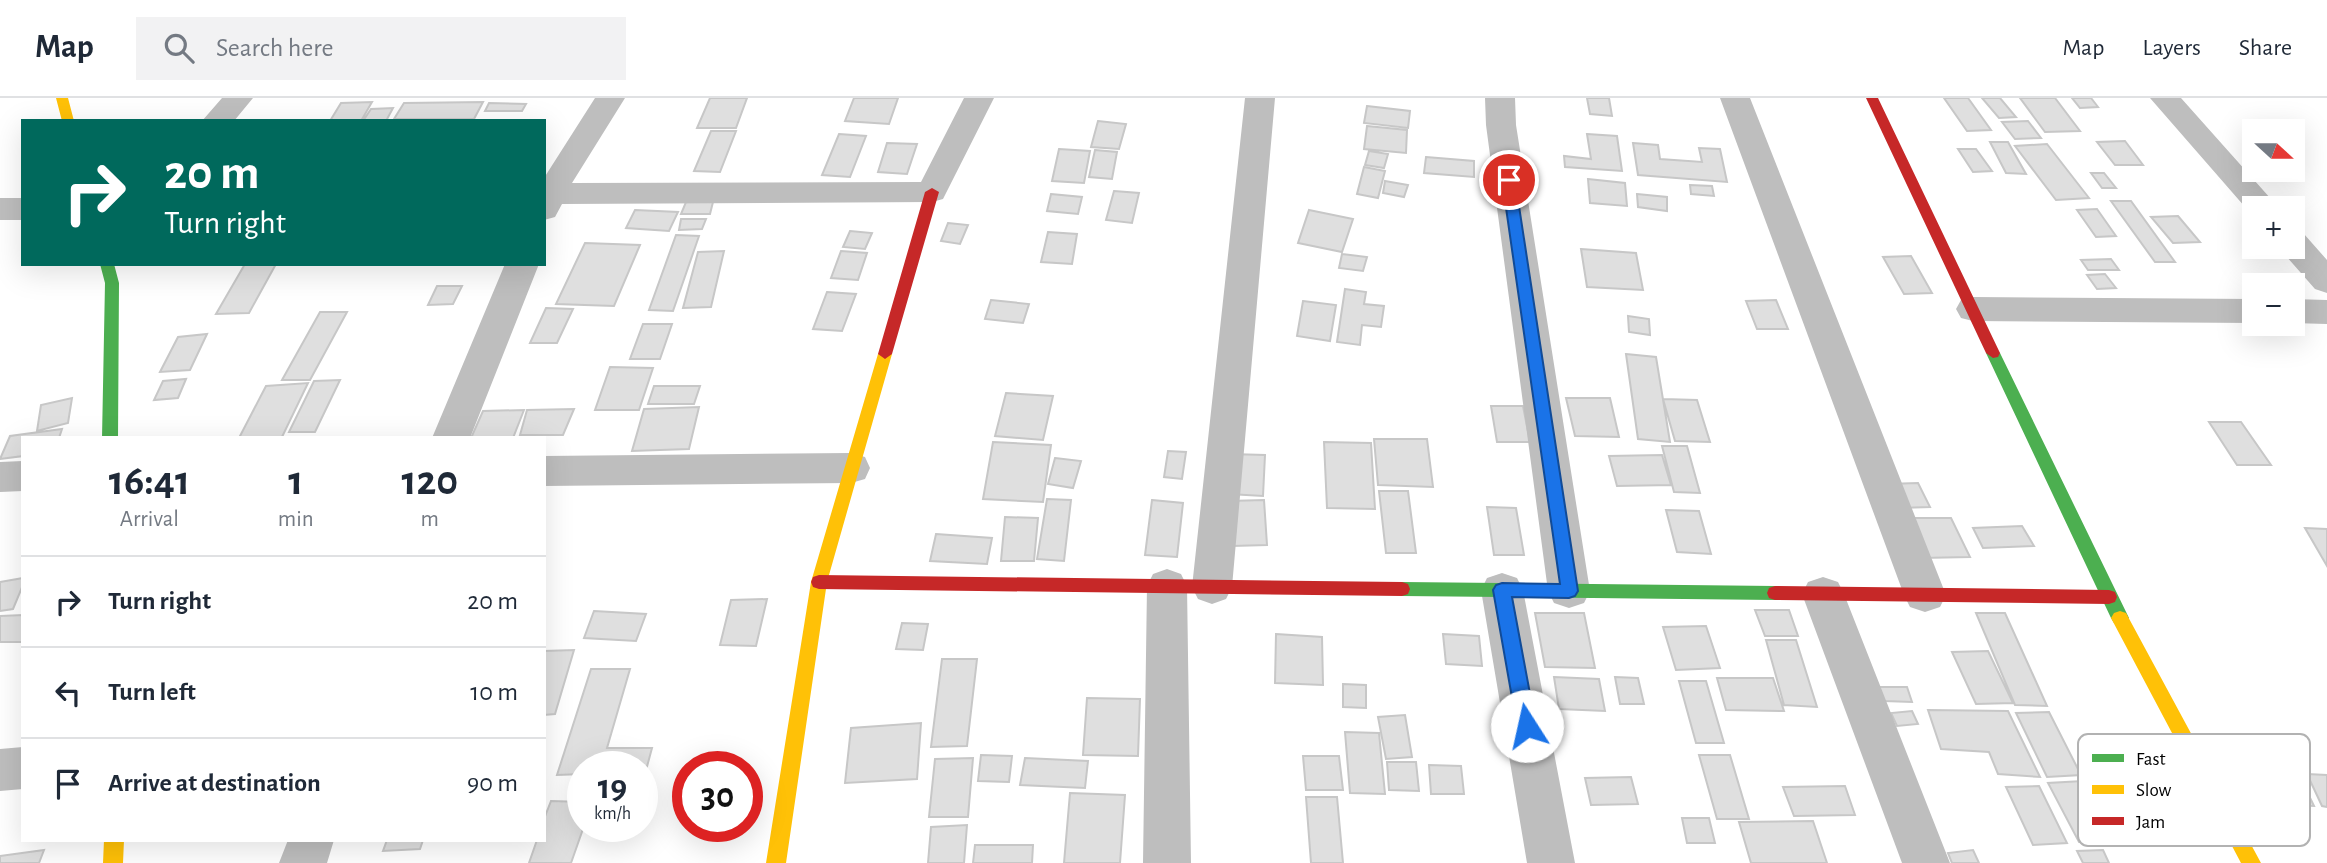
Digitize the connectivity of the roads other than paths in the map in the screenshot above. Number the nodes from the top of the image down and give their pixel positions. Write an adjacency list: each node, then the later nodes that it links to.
1 (62, 98): 10 (street)
2 (238, 98): 11 (street)
3 (610, 98): 14 (street)
4 (979, 98): 12 (street)
5 (1260, 98): 33 (street)
6 (1500, 98): 35 (street)
7 (1735, 98): 37 (street)
8 (1872, 98): 21 (street)
9 (2165, 98): 13 (street)
10 (67, 119)
11 (219, 119)
12 (932, 192): 14 (street); 27 (street)
13 (2252, 196)
14 (546, 199)
15 (0, 209): 16 (street)
16 (21, 209)
17 (2305, 256): 20 (street)
18 (108, 266): 25 (street)
19 (521, 266): 26 (street)
20 (2327, 281)
21 (1973, 309): 22 (street); 38 (street)
22 (2242, 311)
23 (2305, 312): 24 (street)
24 (2327, 312)
25 (110, 436)
26 (452, 436)
27 (851, 468): 28 (street); 31 (street)
28 (546, 471)
29 (21, 475): 30 (street)
30 (0, 477)
31 (819, 582): 32 (street); 47 (street)
32 (1167, 586): 33 (street); 48 (street)
33 (1212, 587): 34 (street)
34 (1502, 590): 35 (street); 49 (street)
35 (1569, 591): 36 (street)
36 (1823, 594): 37 (street); 50 (street)
37 (1925, 595): 38 (street)
38 (2109, 597): 39 (street)
39 (2182, 734)
40 (21, 768): 41 (street)
41 (0, 770)
42 (114, 842): 45 (street)
43 (310, 842): 46 (street)
44 (2242, 846): 51 (street)
45 (113, 863)
46 (303, 863)
47 (776, 863)
48 (1167, 863)
49 (1551, 863)
50 (1926, 863)
51 (2251, 863)

